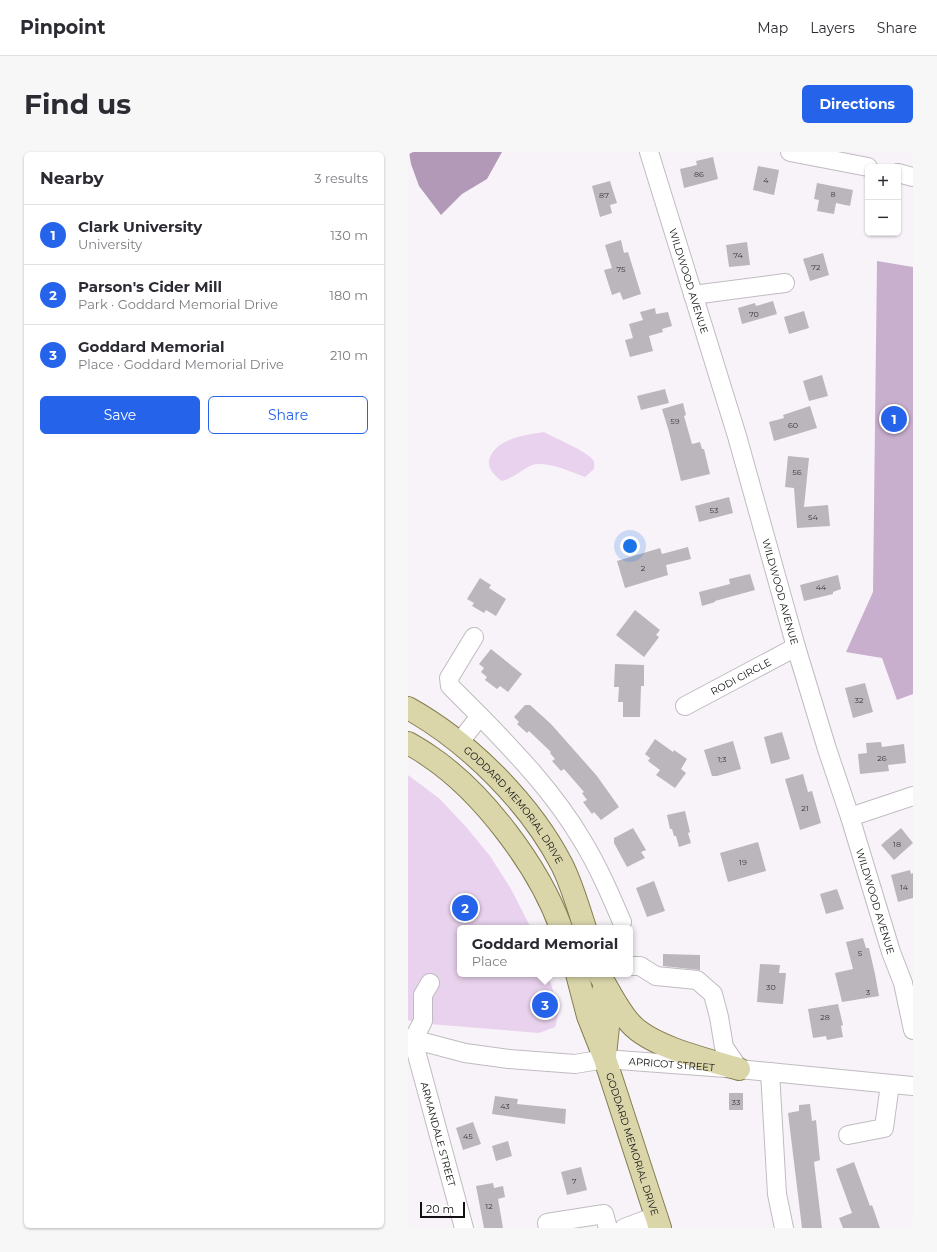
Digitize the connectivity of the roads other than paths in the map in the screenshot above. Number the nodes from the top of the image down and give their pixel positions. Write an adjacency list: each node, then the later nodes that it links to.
1 (649, 152): 7 (street, WILDWOOD AVENUE)
2 (790, 152): 3 (street)
3 (865, 166)
4 (901, 174): 5 (street)
5 (913, 177)
6 (785, 282): 7 (street)
7 (693, 295): 9 (street, WILDWOOD AVENUE)
8 (474, 637): 12 (street)
9 (796, 647): 10 (street, RODI CIRCLE); 16 (street, WILDWOOD AVENUE)
10 (685, 706)
11 (408, 708): 14 (main road, GODDARD MEMORIAL DRIVE)
12 (480, 716): 14 (street); 17 (street)
13 (408, 743): 18 (main road, GODDARD MEMORIAL DRIVE)
14 (459, 743): 19 (main road, GODDARD MEMORIAL DRIVE)
15 (913, 796): 16 (street)
16 (850, 817): 24 (street, WILDWOOD AVENUE)
17 (622, 922)
18 (560, 925)
19 (584, 925)
20 (633, 966): 29 (street)
21 (577, 977): 28 (main road, GODDARD MEMORIAL DRIVE)
22 (600, 977): 28 (main road, GODDARD MEMORIAL DRIVE)
23 (601, 977): 29 (main road)
24 (908, 981): 26 (street, WILDWOOD AVENUE)
25 (430, 983): 27 (street)
26 (913, 1030)
27 (410, 1039): 28 (street, APRICOT STREET); 35 (street, ARMANDALE STREET)
28 (605, 1059): 29 (street, APRICOT STREET); 34 (main road, GODDARD MEMORIAL DRIVE)
29 (739, 1069): 30 (street, APRICOT STREET)
30 (770, 1072): 31 (street, APRICOT STREET); 39 (street)
31 (890, 1084): 32 (street, APRICOT STREET); 33 (street)
32 (913, 1086)
33 (848, 1135)
34 (658, 1222): 38 (street)
35 (464, 1228)
36 (548, 1228): 37 (street)
37 (608, 1228)
38 (624, 1228)
39 (784, 1228)

